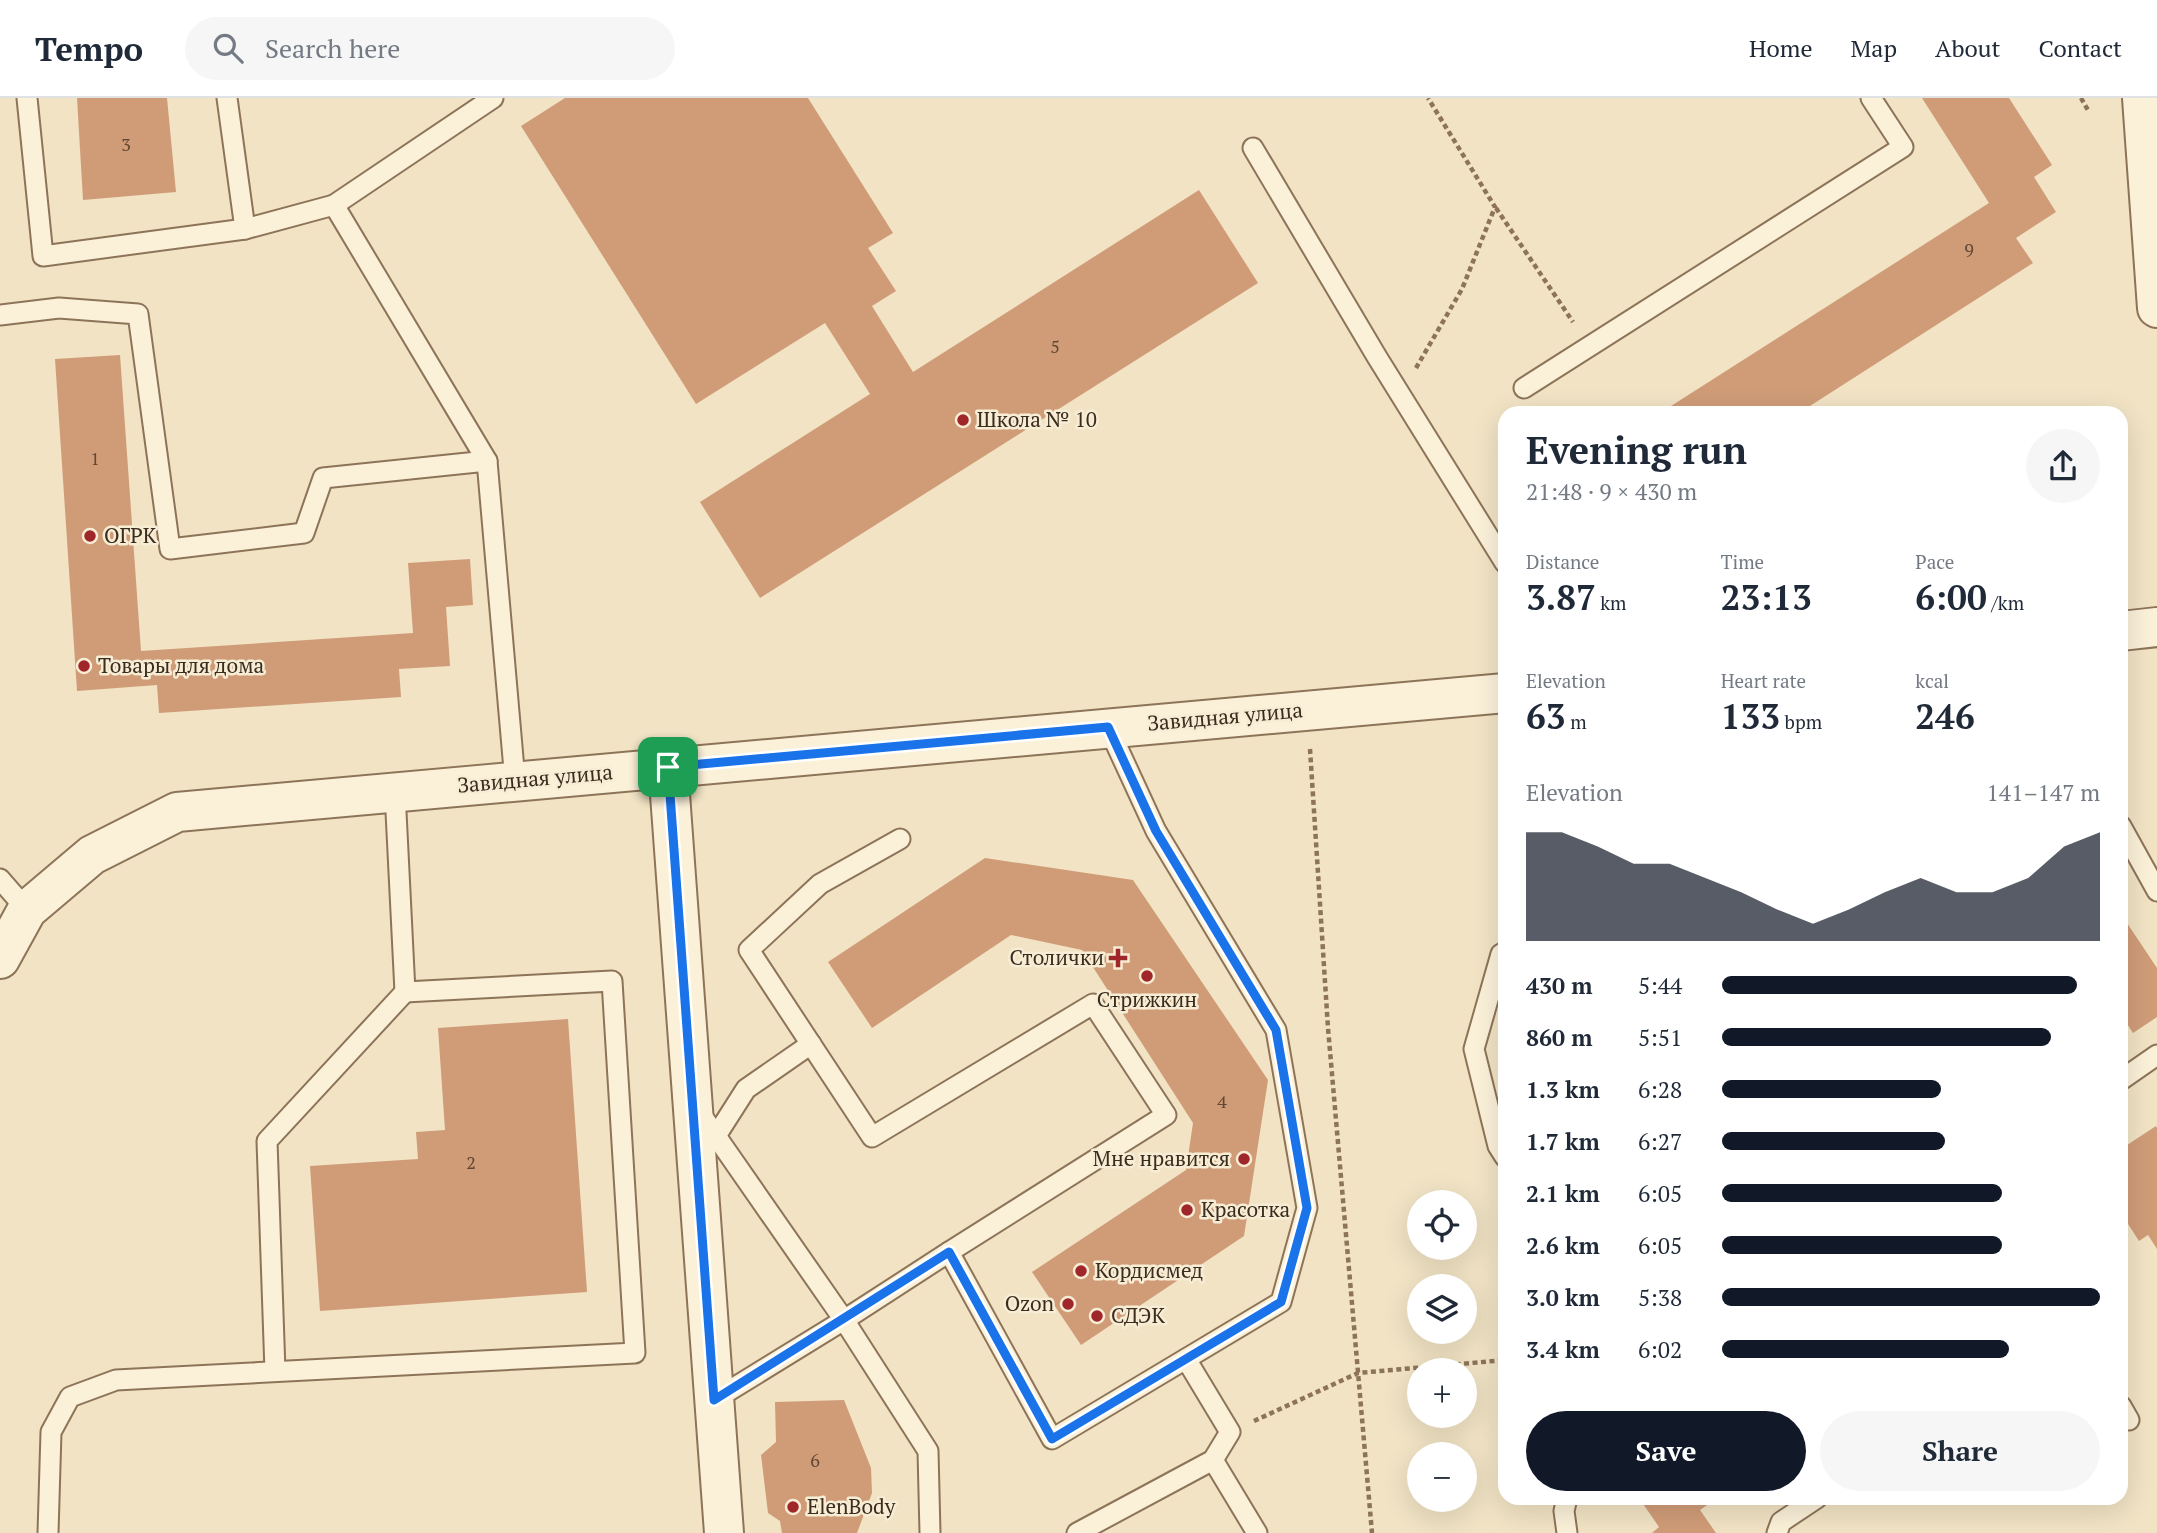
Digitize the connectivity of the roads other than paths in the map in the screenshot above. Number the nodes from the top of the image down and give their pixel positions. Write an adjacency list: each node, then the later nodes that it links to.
1 (27, 98): 8 (lane)
2 (227, 98): 8 (lane)
3 (493, 98): 7 (lane)
4 (1871, 98): 12 (lane)
5 (2142, 98): 9 (street)
6 (1253, 148): 14 (lane)
7 (334, 205): 8 (lane); 13 (lane)
8 (245, 229)
9 (2155, 262): 10 (street)
10 (2157, 308)
11 (0, 315): 13 (lane)
12 (1524, 388)
13 (488, 461): 20 (lane)
14 (1498, 551)
15 (2157, 626): 16 (street)
16 (2128, 630)
17 (1498, 694): 18 (street, Завидная улица)
18 (1108, 727): 19 (street, Завидная улица); 38 (lane)
19 (668, 767): 20 (street, Завидная улица); 33 (street)
20 (515, 781): 21 (street, Завидная улица)
21 (395, 792): 26 (street, Завидная улица); 29 (lane)
22 (900, 839): 30 (lane)
23 (2128, 839): 25 (lane)
24 (0, 879): 26 (lane)
25 (2157, 891)
26 (27, 910): 27 (street, Завидная улица)
27 (0, 959)
28 (1498, 965): 35 (lane)
29 (405, 992): 39 (lane); 39 (lane)
30 (811, 1044): 34 (lane); 36 (lane)
31 (2157, 1055): 32 (lane)
32 (2128, 1075)
33 (693, 1104): 34 (lane); 40 (street)
34 (716, 1136): 37 (lane)
35 (1498, 1146)
36 (949, 1252): 37 (lane); 38 (lane)
37 (844, 1320): 40 (lane); 46 (lane)
38 (1186, 1359): 41 (lane)
39 (275, 1371): 44 (lane)
40 (714, 1400): 45 (street)
41 (1213, 1460): 47 (lane); 48 (lane)
42 (1565, 1505): 49 (lane)
43 (1806, 1505): 50 (lane)
44 (48, 1533)
45 (724, 1533)
46 (930, 1533)
47 (1077, 1533)
48 (1257, 1533)
49 (1567, 1533)
50 (1777, 1533)

